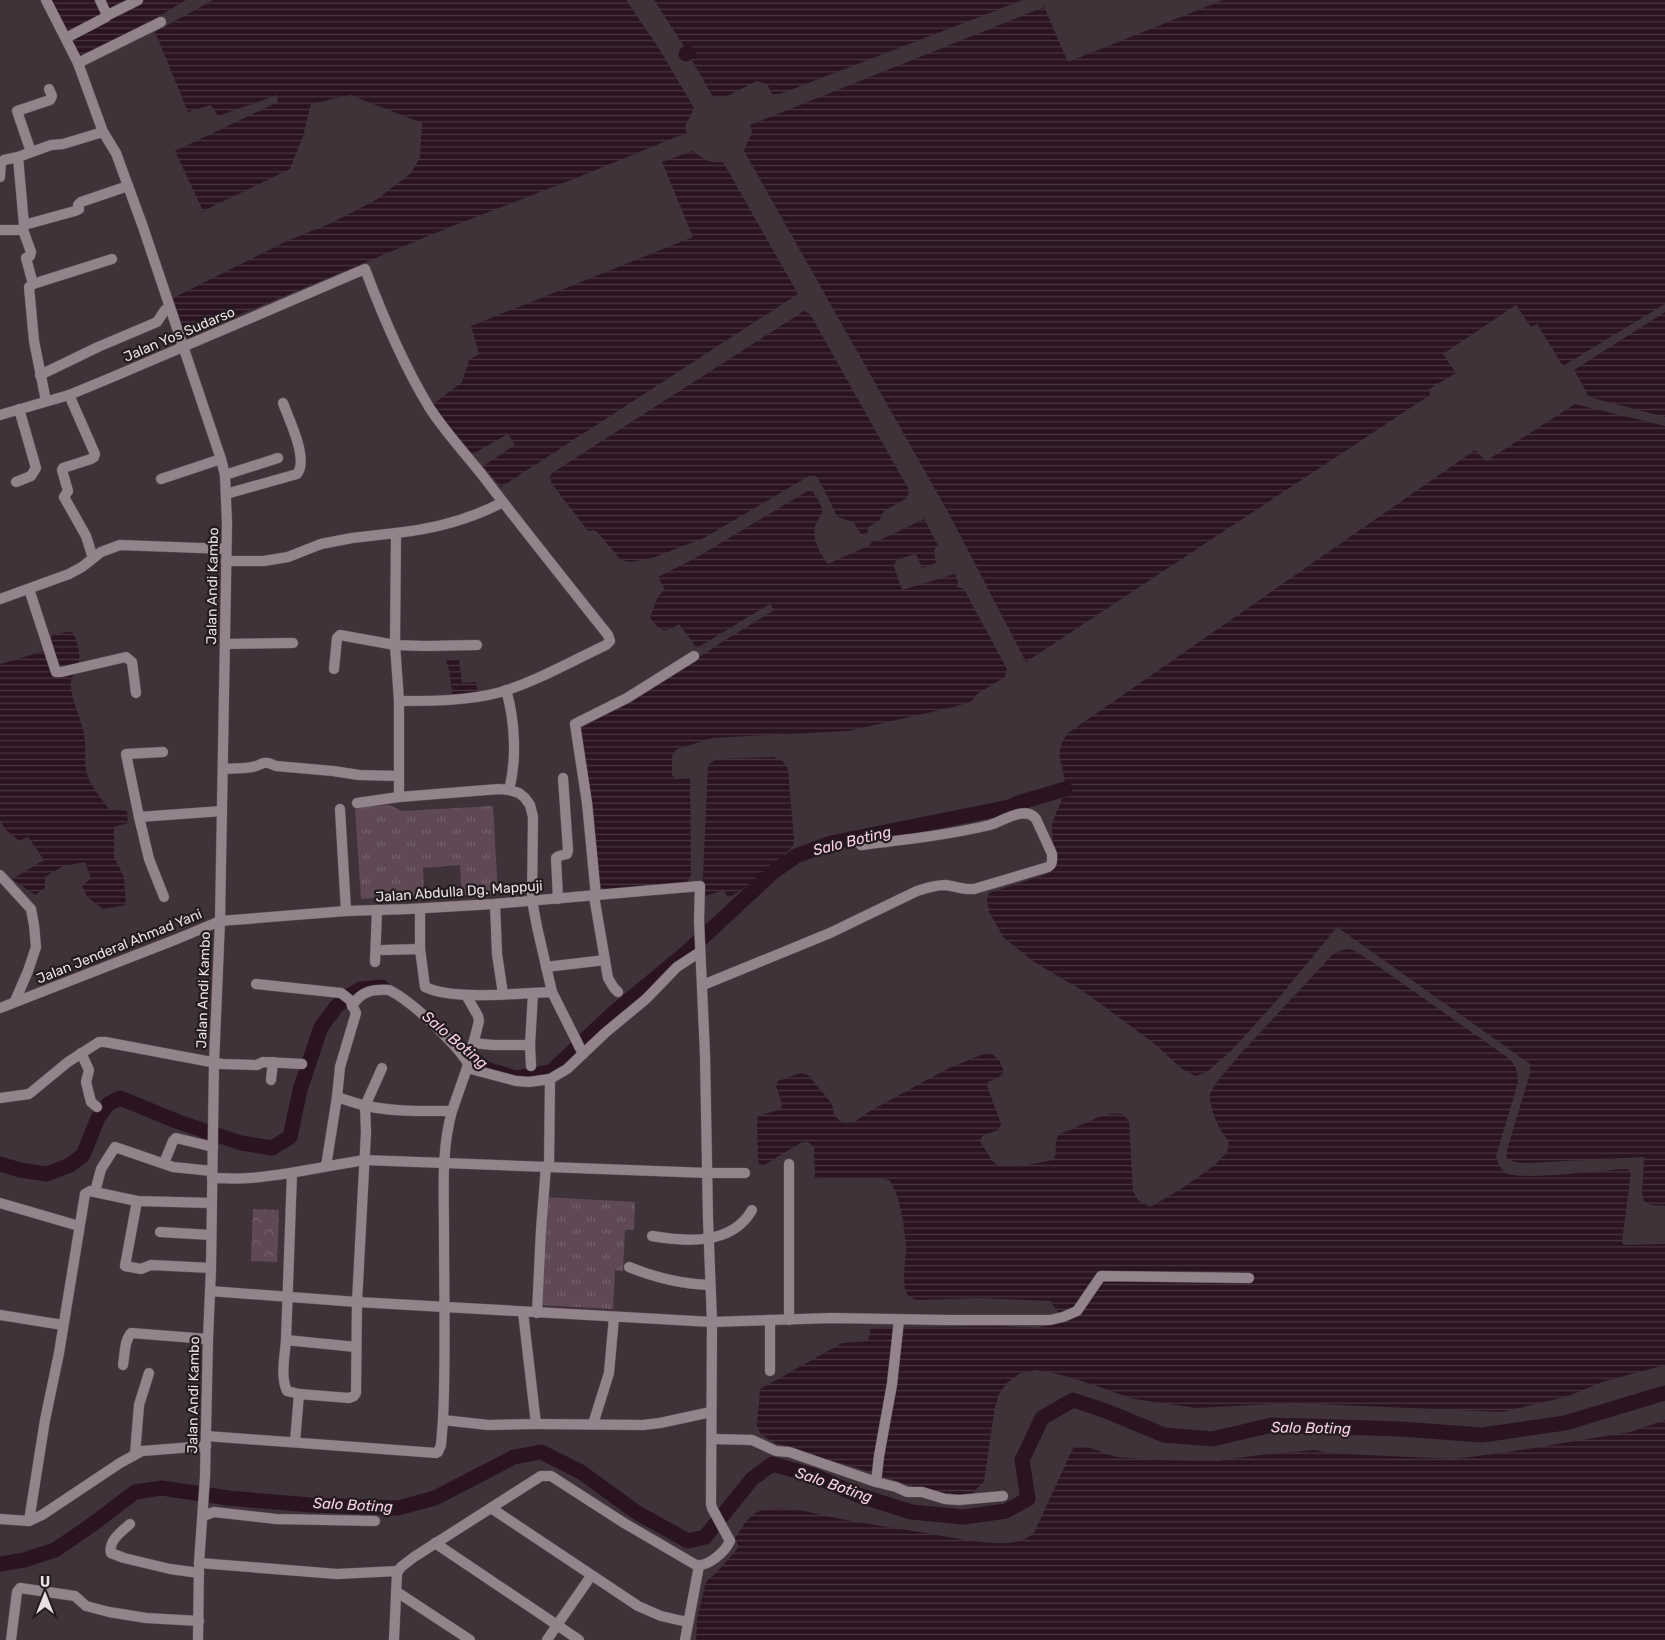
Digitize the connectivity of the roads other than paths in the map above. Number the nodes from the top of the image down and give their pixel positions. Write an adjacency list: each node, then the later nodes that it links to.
1 (46, 0): 6 (street, Jalan Andi Kambo)
2 (100, 0): 4 (street)
3 (138, 0): 4 (street)
4 (106, 16): 6 (street)
5 (161, 22): 7 (street)
6 (66, 38): 7 (street, Jalan Andi Kambo)
7 (78, 64): 9 (street, Jalan Andi Kambo)
8 (49, 89): 10 (street)
9 (103, 132): 10 (street); 13 (street, Jalan Andi Kambo)
10 (31, 152): 11 (street)
11 (18, 157): 12 (street); 14 (street)
12 (0, 177)
13 (128, 186): 14 (street); 18 (street, Jalan Andi Kambo)
14 (24, 228): 15 (street); 17 (street)
15 (0, 230)
16 (112, 260): 17 (street)
17 (34, 284): 20 (street)
18 (170, 308): 19 (street, Jalan Andi Kambo); 20 (street)
19 (184, 347): 21 (street, Jalan Yos Sudarso); 27 (street, Jalan Andi Kambo); 32 (street, Jalan Yos Sudarso)
20 (40, 375): 22 (street)
21 (69, 395): 22 (street, Jalan Yos Sudarso); 35 (street)
22 (46, 401): 24 (street, Jalan Yos Sudarso)
23 (283, 403): 31 (street)
24 (19, 409): 25 (street, Jalan Yos Sudarso); 30 (street)
25 (0, 415)
26 (278, 458): 28 (street)
27 (221, 459): 28 (street, Jalan Andi Kambo); 29 (street)
28 (225, 475): 31 (street, Jalan Andi Kambo)
29 (161, 479)
30 (16, 482)
31 (226, 494): 34 (street, Jalan Andi Kambo)
32 (503, 502): 33 (street); 45 (street)
33 (396, 533): 36 (street); 42 (street)
34 (226, 549): 35 (street); 36 (street, Jalan Andi Kambo)
35 (93, 558): 37 (street)
36 (226, 561): 40 (street, Jalan Andi Kambo)
37 (29, 589): 38 (street); 46 (street)
38 (0, 599)
39 (293, 643): 40 (street)
40 (225, 644): 49 (street, Jalan Andi Kambo)
41 (477, 644): 42 (street)
42 (396, 645): 44 (street); 47 (street)
43 (694, 656): 60 (street)
44 (334, 669)
45 (506, 690): 47 (street); 52 (street)
46 (136, 693)
47 (399, 701): 50 (street)
48 (163, 752): 57 (street)
49 (223, 769): 50 (street); 56 (street, Jalan Andi Kambo)
50 (399, 776): 53 (street)
51 (563, 778): 62 (street)
52 (509, 790): 53 (street); 63 (street)
53 (399, 797): 54 (street)
54 (357, 803)
55 (340, 809): 67 (street)
56 (222, 811): 57 (street); 68 (street, Jalan Andi Kambo)
57 (139, 817): 61 (street)
58 (860, 845): 76 (street)
59 (0, 876): 82 (street)
60 (595, 896): 62 (street, Jalan Abdulla Dg. Mappuji); 71 (street, Jalan Abdulla Dg. Mappuji); 72 (street)
61 (164, 897)
62 (558, 899): 63 (street, Jalan Abdulla Dg. Mappuji)
63 (532, 900): 64 (street, Jalan Abdulla Dg. Mappuji); 74 (street)
64 (495, 904): 65 (street, Jalan Abdulla Dg. Mappuji); 80 (street)
65 (420, 909): 66 (street, Jalan Abdulla Dg. Mappuji); 69 (street)
66 (377, 910): 67 (street, Jalan Abdulla Dg. Mappuji); 73 (street)
67 (346, 911): 68 (street, Jalan Abdulla Dg. Mappuji)
68 (220, 921): 82 (street, Jalan Jenderal Ahmad Yani); 90 (street, Jalan Andi Kambo)
69 (420, 949): 70 (street); 81 (street)
70 (383, 950)
71 (700, 951): 76 (street); 87 (street)
72 (605, 960): 74 (street); 78 (street)
73 (375, 962)
74 (546, 967): 77 (street)
75 (256, 984): 83 (street)
76 (702, 985): 110 (street)
77 (552, 992): 79 (street); 87 (street)
78 (618, 992)
79 (533, 993): 80 (street); 86 (street)
80 (503, 994): 81 (street)
81 (466, 995): 85 (street)
82 (16, 1001): 84 (street, Jalan Jenderal Ahmad Yani)
83 (351, 1003): 92 (street); 97 (street)
84 (0, 1008)
85 (473, 1045): 86 (street); 92 (street)
86 (530, 1045): 93 (street)
87 (582, 1052): 95 (street)
88 (81, 1053): 90 (street); 98 (street); 100 (street)
89 (274, 1062): 90 (street); 91 (street); 96 (street)
90 (214, 1063): 102 (street, Jalan Andi Kambo)
91 (302, 1064)
92 (468, 1064): 95 (street); 101 (street)
93 (532, 1066)
94 (382, 1068): 99 (street)
95 (550, 1079): 108 (street)
96 (271, 1080)
97 (337, 1097): 99 (street); 107 (street)
98 (0, 1098)
99 (365, 1106): 101 (street); 103 (street)
100 (97, 1107)
101 (452, 1111): 105 (street)
102 (212, 1147): 104 (street); 112 (street, Jalan Andi Kambo)
103 (364, 1160): 105 (street); 107 (street); 129 (street)
104 (164, 1164): 112 (street); 113 (street)
105 (444, 1164): 108 (street); 130 (street)
106 (789, 1164): 136 (street)
107 (326, 1166): 109 (street)
108 (548, 1167): 110 (street); 132 (street)
109 (292, 1173): 112 (street); 128 (street)
110 (708, 1173): 111 (street); 122 (street)
111 (745, 1173)
112 (212, 1175): 116 (street, Jalan Andi Kambo)
113 (95, 1192): 114 (street); 118 (street)
114 (137, 1201): 116 (street); 124 (street)
115 (0, 1203): 118 (street)
116 (211, 1203): 120 (street, Jalan Andi Kambo)
117 (752, 1210): 122 (street)
118 (79, 1226): 139 (street)
119 (160, 1232): 120 (street)
120 (211, 1235): 124 (street, Jalan Andi Kambo)
121 (652, 1236): 122 (street)
122 (708, 1239): 126 (street)
123 (629, 1267): 126 (street)
124 (211, 1268): 127 (street, Jalan Andi Kambo)
125 (1249, 1278): 137 (street)
126 (710, 1285): 138 (street)
127 (210, 1291): 128 (street); 140 (street, Jalan Andi Kambo)
128 (288, 1297): 129 (street); 141 (street)
129 (357, 1302): 130 (street); 142 (street)
130 (444, 1306): 131 (street); 148 (street)
131 (523, 1312): 132 (street); 149 (street)
132 (537, 1313): 134 (street)
133 (0, 1315): 139 (street)
134 (614, 1317): 138 (street); 150 (street)
135 (770, 1320): 136 (street); 138 (street); 144 (street)
136 (789, 1320): 137 (street)
137 (899, 1320): 155 (street)
138 (712, 1322): 147 (street)
139 (63, 1325): 160 (street)
140 (208, 1339): 143 (street); 152 (street, Jalan Andi Kambo)
141 (286, 1340): 142 (street); 146 (street)
142 (356, 1347): 146 (street)
143 (123, 1365)
144 (770, 1371)
145 (149, 1373): 154 (street)
146 (299, 1394): 153 (street)
147 (711, 1412): 150 (street); 151 (street)
148 (443, 1420): 149 (street); 153 (street)
149 (536, 1424): 150 (street)
150 (592, 1424)
151 (712, 1440): 155 (street); 164 (street)
152 (206, 1441): 153 (street); 154 (street); 158 (street, Jalan Andi Kambo)
153 (295, 1442)
154 (135, 1454): 160 (street)
155 (876, 1482): 156 (street)
156 (1003, 1496)
157 (491, 1508): 163 (street); 164 (street); 167 (street)
158 (203, 1512): 161 (street); 165 (street, Jalan Andi Kambo)
159 (0, 1519): 160 (street)
160 (30, 1521)
161 (375, 1521)
162 (130, 1524): 165 (street)
163 (435, 1543): 166 (street); 171 (street)
164 (699, 1566): 170 (street)
165 (199, 1568): 166 (street); 169 (street, Jalan Andi Kambo)
166 (398, 1571): 168 (street)
167 (591, 1576): 170 (street); 171 (street)
168 (397, 1592): 174 (street); 175 (street)
169 (198, 1621): 172 (street); 173 (street, Jalan Andi Kambo)
170 (688, 1622): 178 (street)
171 (557, 1625): 176 (street); 177 (street)
172 (11, 1640)
173 (198, 1640)
174 (394, 1640)
175 (470, 1640)
176 (547, 1640)
177 (579, 1640)
178 (685, 1640)

